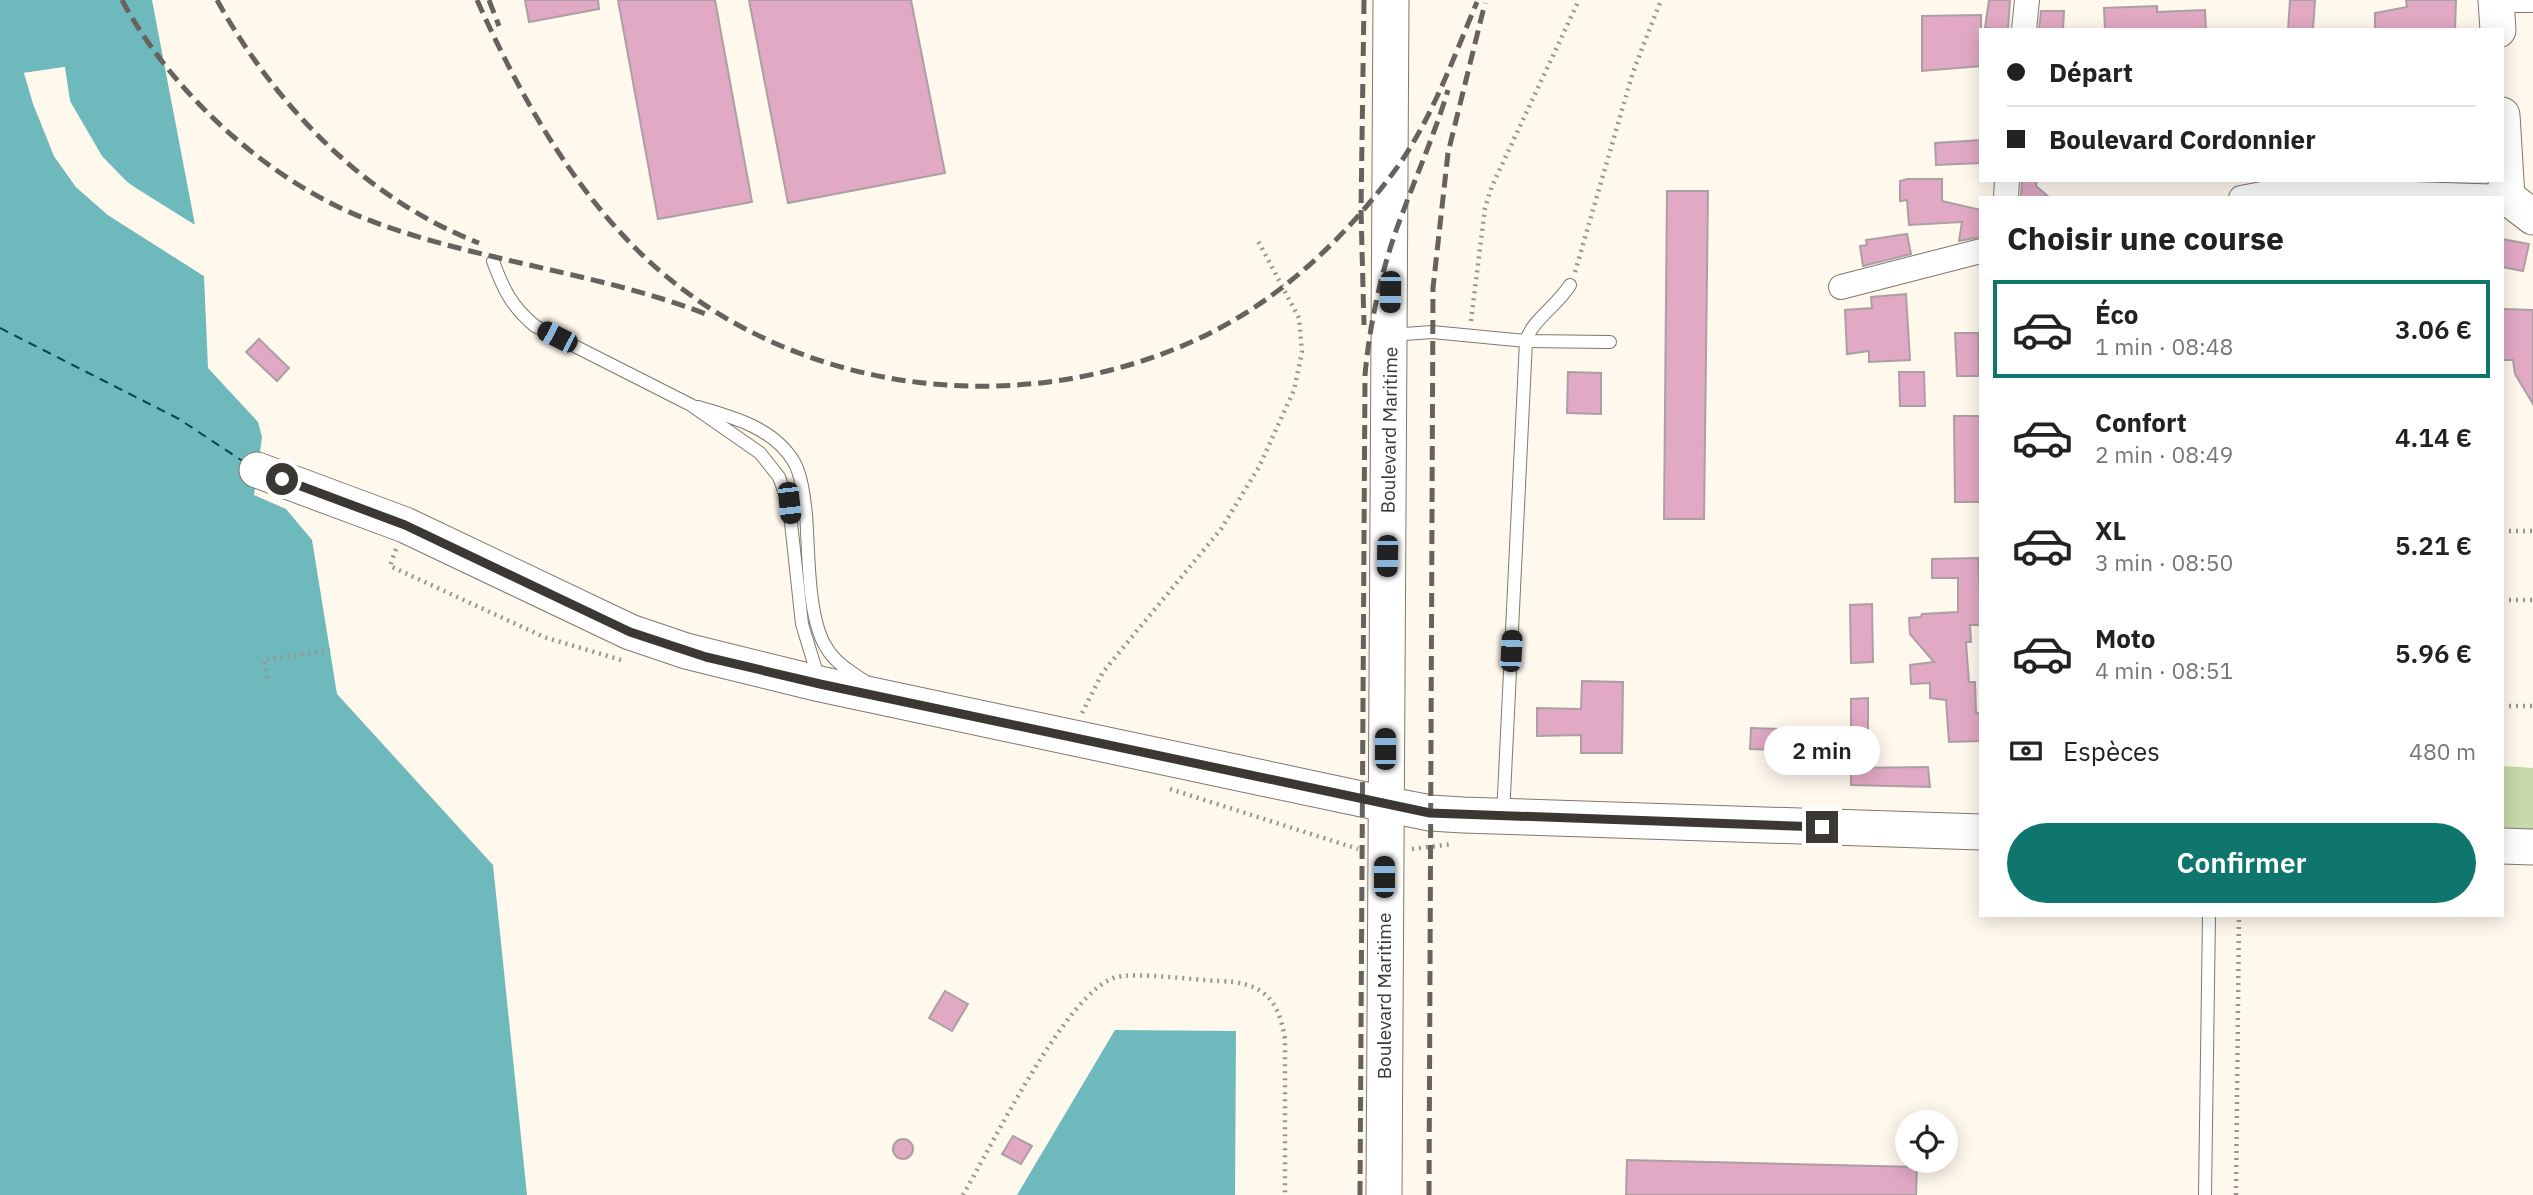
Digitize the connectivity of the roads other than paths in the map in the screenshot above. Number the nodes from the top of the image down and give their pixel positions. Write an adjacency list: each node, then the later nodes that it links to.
1 (1391, 0): 17 (street, Boulevard Maritime)
2 (2027, 0): 5 (street)
3 (2496, 0): 4 (street); 6 (street)
4 (2530, 0)
5 (2024, 28)
6 (2498, 28)
7 (2504, 125): 12 (street)
8 (2283, 185): 9 (street); 10 (street)
9 (2247, 196)
10 (2500, 196)
11 (2504, 198): 12 (street)
12 (2520, 207)
13 (1979, 252): 16 (street)
14 (493, 261): 20 (lane)
15 (1570, 286): 18 (lane)
16 (1841, 287)
17 (1390, 335): 18 (lane); 24 (street, Boulevard Maritime)
18 (1526, 341): 19 (lane); 25 (lane)
19 (1610, 342)
20 (691, 405): 22 (lane); 23 (lane)
21 (257, 470): 22 (street)
22 (820, 684): 23 (street)
23 (941, 710): 24 (street)
24 (1385, 804): 25 (street); 30 (street, Boulevard Maritime)
25 (1503, 816): 26 (street)
26 (1979, 832)
27 (2504, 846): 28 (street)
28 (2533, 847)
29 (2209, 917): 31 (lane)
30 (1384, 1195)
31 (2205, 1195)

